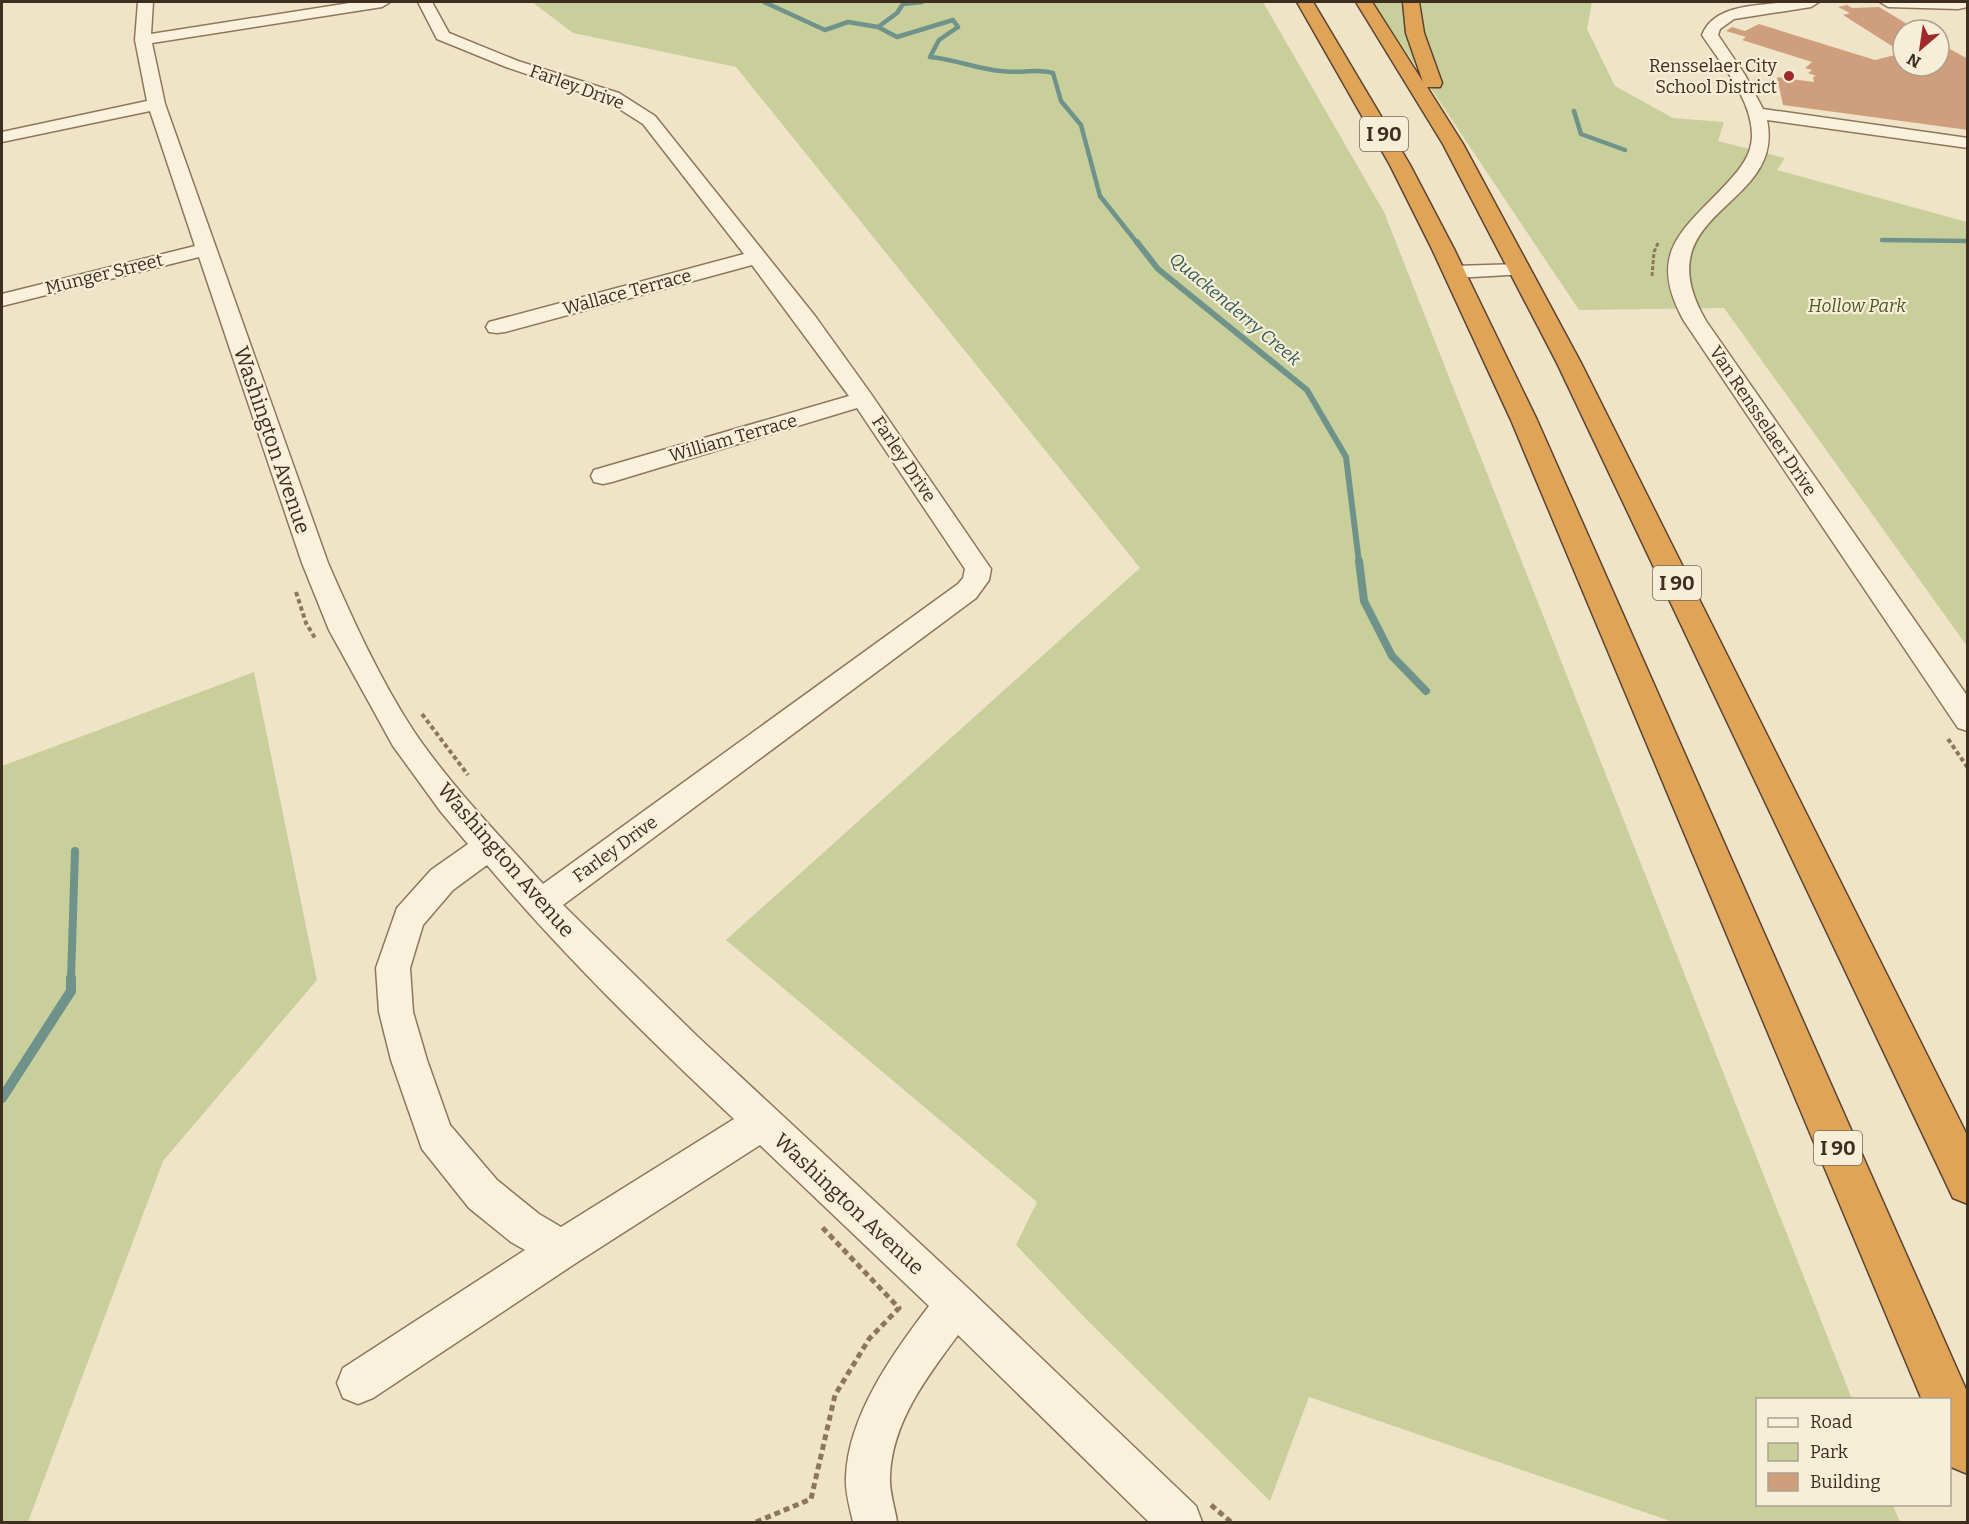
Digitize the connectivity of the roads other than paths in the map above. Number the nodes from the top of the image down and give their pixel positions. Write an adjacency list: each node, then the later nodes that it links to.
1 (145, 2): 10 (street, Washington Avenue)
2 (382, 2): 10 (street)
3 (425, 2): 17 (street, Farley Drive)
4 (1305, 2): 19 (highway, I 90)
5 (1364, 2): 15 (highway, I 90)
6 (1412, 2): 15 (highway)
7 (1811, 2): 12 (street)
8 (1888, 2): 9 (street)
9 (1968, 2)
10 (143, 40): 11 (street, Washington Avenue)
11 (156, 104): 13 (street); 16 (street, Washington Avenue)
12 (1757, 113): 14 (street); 24 (street, Van Rensselaer Drive)
13 (2, 137)
14 (1968, 143)
15 (1472, 180): 18 (highway, I 90)
16 (206, 249): 20 (street, Munger Street); 25 (street, Washington Avenue)
17 (757, 257): 21 (street, Wallace Terrace); 22 (street, Farley Drive)
18 (1520, 270): 19 (street); 28 (highway, I 90)
19 (1455, 272): 32 (highway, I 90)
20 (2, 300)
21 (497, 327)
22 (864, 399): 23 (street, William Terrace); 26 (street, Farley Drive)
23 (603, 476)
24 (1968, 720)
25 (489, 846): 26 (street, Washington Avenue); 29 (street)
26 (540, 904): 27 (street, Washington Avenue)
27 (763, 1122): 29 (street); 30 (street, Washington Avenue)
28 (1968, 1183)
29 (562, 1249): 31 (street)
30 (956, 1304): 35 (street, Washington Avenue); 36 (street)
31 (358, 1383)
32 (1945, 1398)
33 (1951, 1410): 34 (highway)
34 (1968, 1450)
35 (1193, 1511)
36 (875, 1522)

